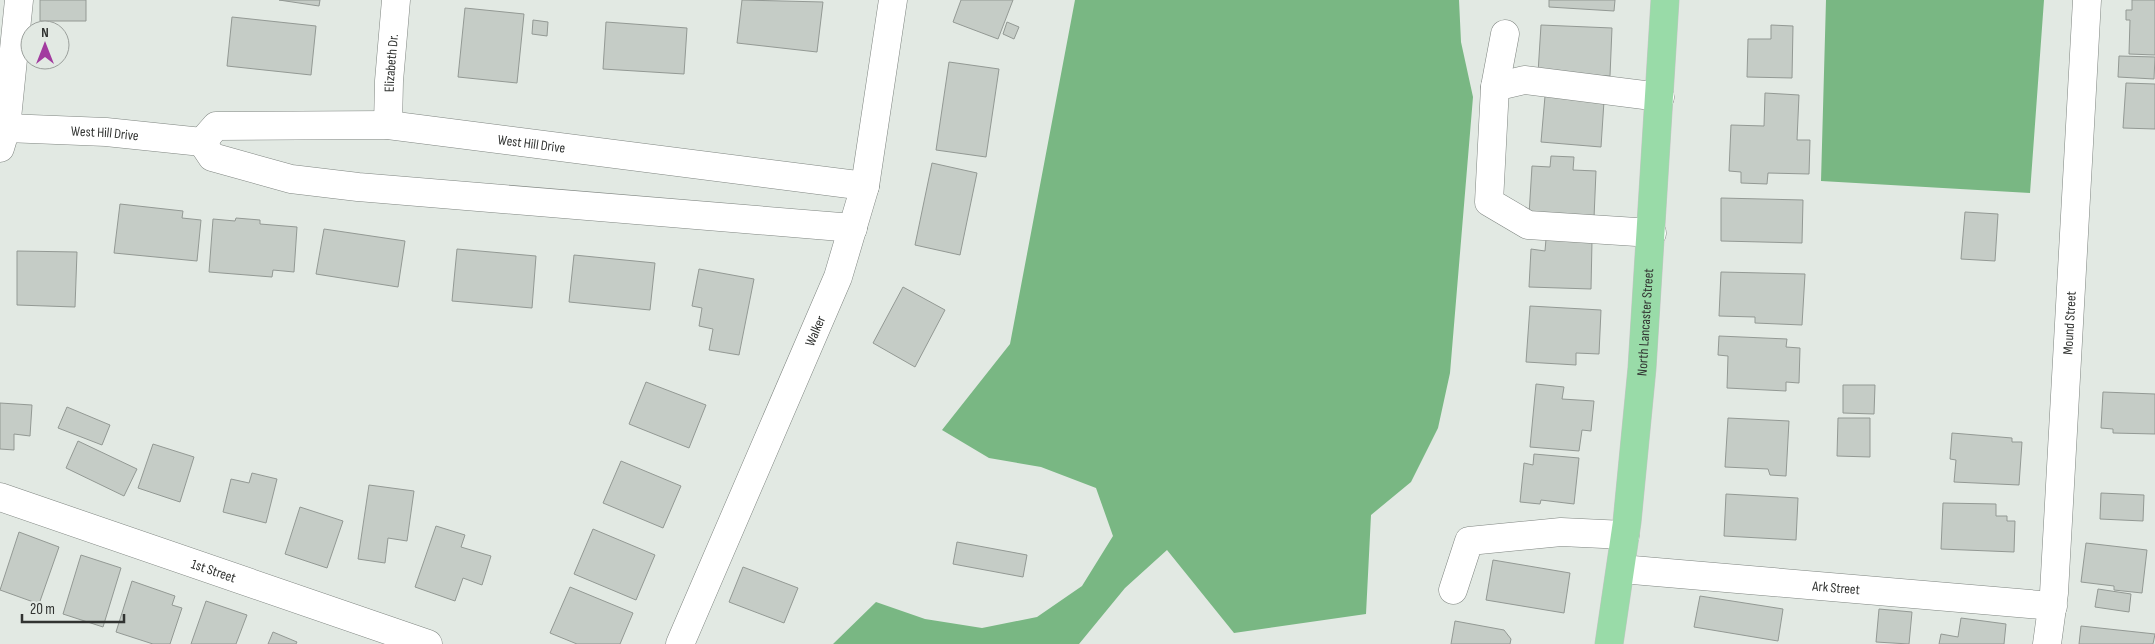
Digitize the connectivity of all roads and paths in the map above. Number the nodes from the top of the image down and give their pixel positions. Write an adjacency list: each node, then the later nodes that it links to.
1 (19, 0): 10 (street)
2 (396, 0): 9 (street, Elizabeth Dr.)
3 (893, 0): 12 (street, Walker)
4 (1665, 0): 8 (main road, North Lancaster Street)
5 (2087, 0): 19 (street, Mound Street)
6 (1505, 34): 7 (street)
7 (1496, 87): 8 (street); 14 (street)
8 (1660, 97): 14 (main road, North Lancaster Street)
9 (388, 125): 11 (street, West Hill Drive); 12 (street, West Hill Drive)
10 (3, 138): 11 (street, West Hill Drive)
11 (202, 142): 13 (street)
12 (865, 186): 13 (street, Walker)
13 (853, 228): 21 (street, Walker)
14 (1652, 234): 16 (main road, North Lancaster Street)
15 (0, 497): 20 (street, 1st Street)
16 (1625, 535): 17 (main road, North Lancaster Street); 18 (street)
17 (1621, 569): 19 (street, Ark Street); 22 (main road, North Lancaster Street)
18 (1453, 590)
19 (2053, 606): 23 (street, Mound Street)
20 (428, 644)
21 (680, 644)
22 (1609, 644)
23 (2047, 644)

